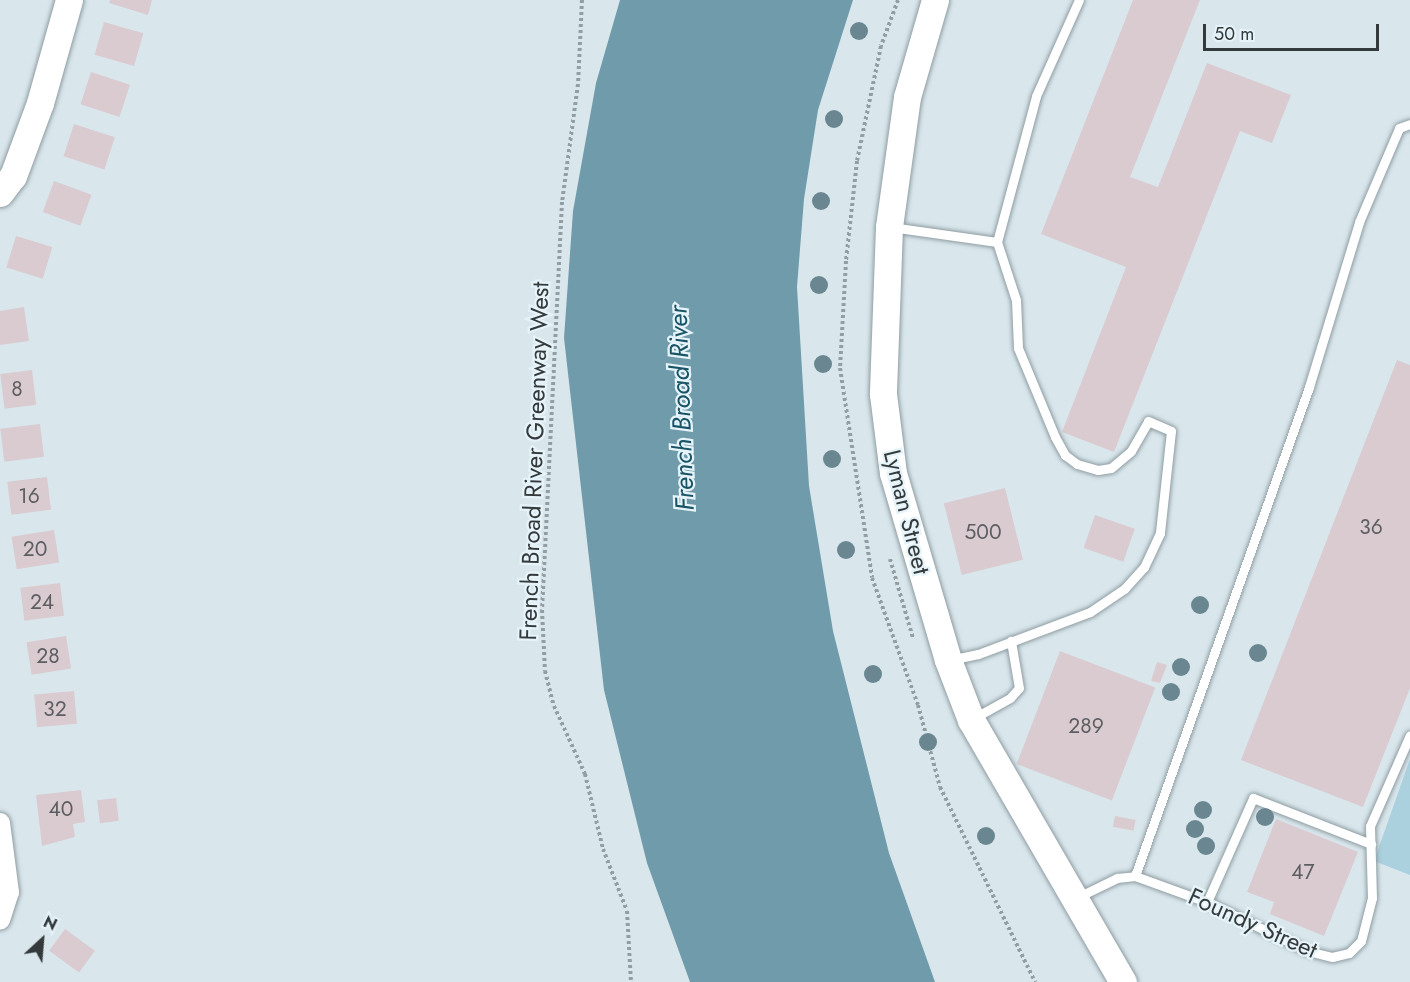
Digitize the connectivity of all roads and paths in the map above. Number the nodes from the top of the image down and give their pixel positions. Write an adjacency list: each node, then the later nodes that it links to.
1 (69, 0): 6 (main road)
2 (582, 0): 19 (path, French Broad River Greenway West)
3 (935, 0): 7 (main road, Lyman Street)
4 (1080, 0): 8 (lane)
5 (1410, 124): 15 (lane)
6 (0, 194)
7 (889, 227): 8 (lane); 10 (main road, Lyman Street)
8 (997, 242): 9 (lane)
9 (1011, 641): 10 (lane); 11 (lane)
10 (948, 660): 11 (main road, Lyman Street)
11 (971, 720): 16 (main road, Lyman Street)
12 (1410, 735): 14 (lane, Foundy Street)
13 (0, 823): 18 (street)
14 (1371, 844): 17 (lane); 17 (lane, Foundy Street)
15 (1135, 876): 16 (lane); 17 (lane, Foundy Street)
16 (1074, 899): 20 (main road, Lyman Street)
17 (1207, 902)
18 (0, 920)
19 (632, 982)
20 (1123, 982)

